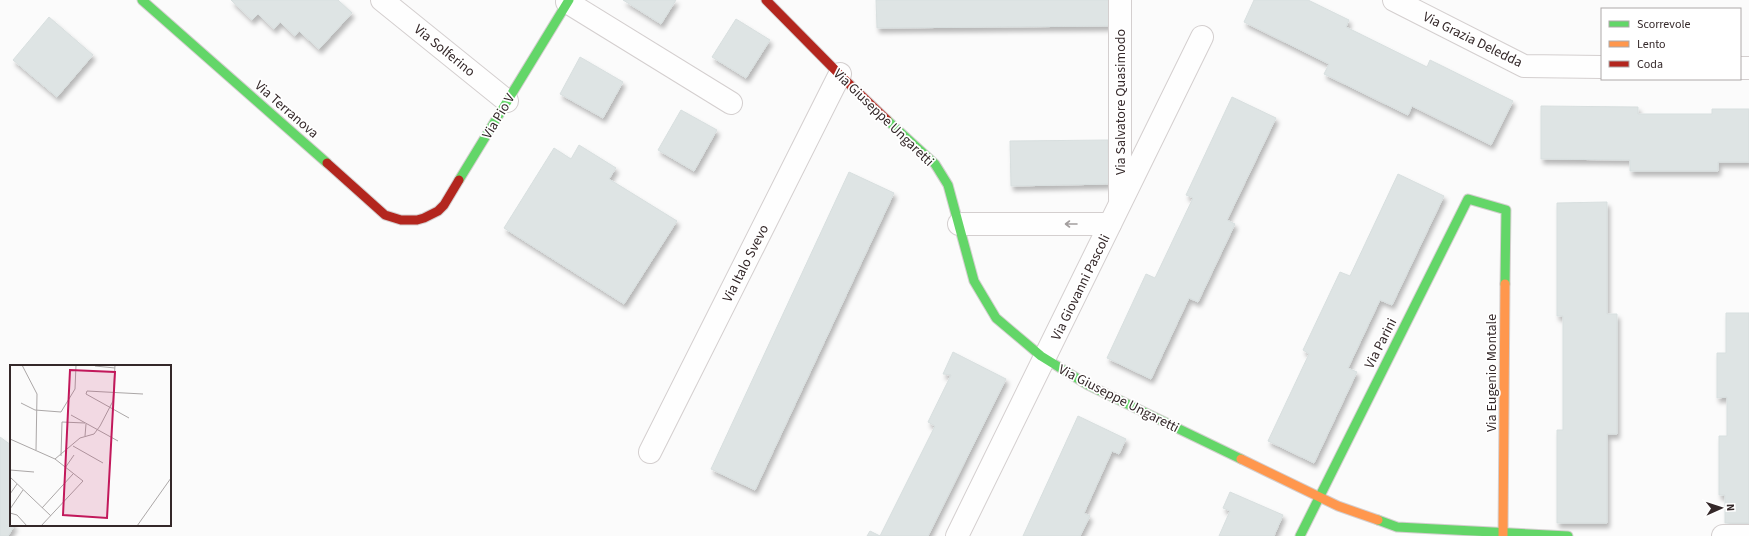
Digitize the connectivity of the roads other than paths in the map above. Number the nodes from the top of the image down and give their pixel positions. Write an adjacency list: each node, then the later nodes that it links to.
1 (142, 0): 14 (street, Via Terranova)
2 (382, 0): 10 (street, Via Solferino)
3 (766, 0): 9 (street, Via Giuseppe Ungaretti)
4 (1120, 0): 12 (street, Via Salvatore Quasimodo)
5 (1394, 0): 8 (street, Via Grazia Deledda)
6 (568, 1): 10 (street, Via Pio V); 11 (street, Via Pio V)
7 (1202, 37): 12 (street, Via Giovanni Pascoli)
8 (1601, 67)
9 (840, 74): 15 (street, Via Giuseppe Ungaretti); 18 (street, Via Italo Svevo)
10 (507, 101): 14 (street, Via Pio V)
11 (731, 103)
12 (1120, 204): 16 (street, Via Giovanni Pascoli)
13 (1506, 210): 19 (street, Via Parini); 20 (street, Via Eugenio Montale)
14 (421, 220)
15 (958, 224): 16 (street, one-way to 15); 17 (street, Via Giuseppe Ungaretti)
16 (1110, 224): 17 (street, Via Giovanni Pascoli)
17 (1044, 358): 19 (street, Via Giuseppe Ungaretti); 21 (street, Via Giovanni Pascoli)
18 (650, 452)
19 (1319, 497): 20 (street, Via Giuseppe Ungaretti); 22 (street, Via Parini)
20 (1503, 535): 23 (street, Via Giuseppe Ungaretti)
21 (957, 536)
22 (1300, 536)
23 (1568, 536)
24 (1723, 536): 25 (street)
25 (1749, 536)

